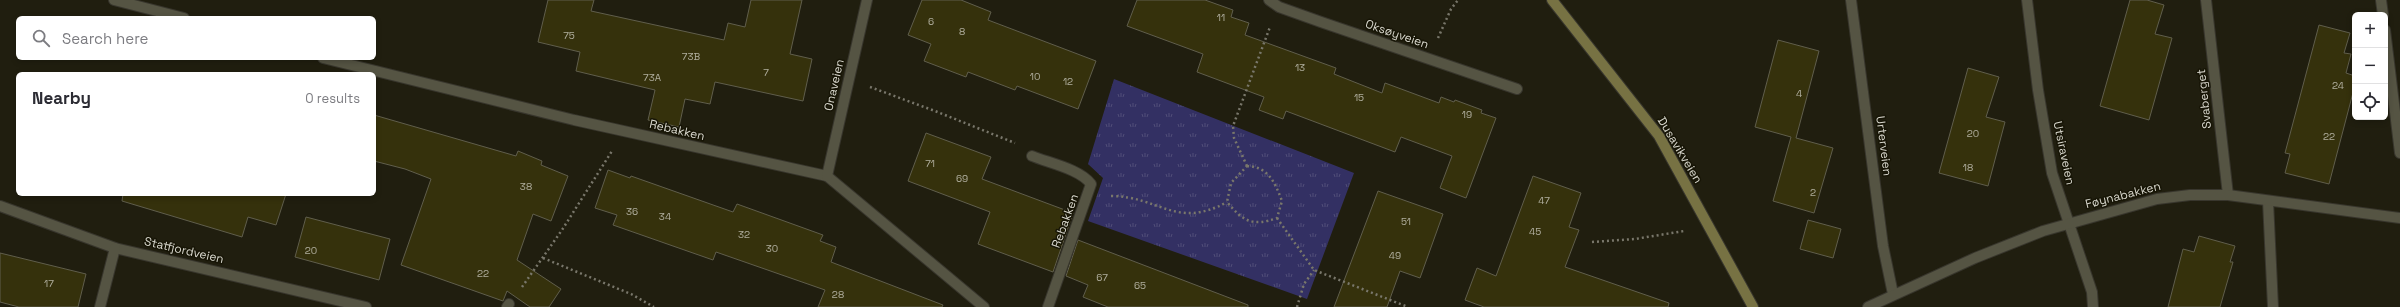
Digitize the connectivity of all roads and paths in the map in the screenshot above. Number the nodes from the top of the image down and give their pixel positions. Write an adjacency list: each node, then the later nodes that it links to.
1 (114, 0): 12 (street)
2 (868, 0): 16 (street, Onaveien)
3 (1269, 0): 10 (street, Oksøyveien)
4 (1458, 0): 14 (path)
5 (1552, 0): 45 (main road, Dusavikveien)
6 (1851, 0): 36 (street, Urterveien)
7 (2027, 0): 30 (street, Utsiraveien)
8 (2206, 0): 24 (street, Svaberget)
9 (2381, 0): 11 (street)
10 (1279, 6): 14 (street, Oksøyveien); 21 (path)
11 (2383, 12)
12 (176, 16)
13 (2387, 48): 19 (street)
14 (1430, 59): 17 (street, Oksøyveien)
15 (331, 60): 18 (street, Rebakken)
16 (848, 80): 20 (path); 22 (street, Onaveien)
17 (1517, 89)
18 (624, 132): 22 (street, Rebakken); 34 (path)
19 (2400, 154)
20 (1032, 156): 23 (street, Rebakken)
21 (1247, 166): 26 (path); 28 (path)
22 (828, 176): 41 (street, Rebakken)
23 (1090, 190): 26 (path); 42 (street, Rebakken)
24 (2228, 195): 25 (street, Føynabakken); 30 (street, Føynabakken)
25 (2268, 201): 29 (street, Føynabakken); 48 (street)
26 (1227, 202): 28 (path)
27 (0, 206): 33 (street, Statfjordveien)
28 (1276, 218): 35 (path)
29 (2400, 218)
30 (2069, 222): 36 (street, Føynabakken); 47 (street, Utsiraveien)
31 (1684, 231): 32 (path)
32 (1592, 242)
33 (115, 248): 38 (street); 39 (street, Statfjordveien)
34 (543, 258): 37 (path); 40 (path)
35 (1314, 270): 43 (path); 44 (path)
36 (1893, 294): 46 (street, Føynabakken)
37 (508, 306)
38 (100, 307)
39 (366, 307)
40 (654, 307)
41 (984, 307)
42 (1048, 307)
43 (1297, 307)
44 (1408, 307)
45 (1753, 307)
46 (1868, 307)
47 (2093, 307)
48 (2273, 307)

